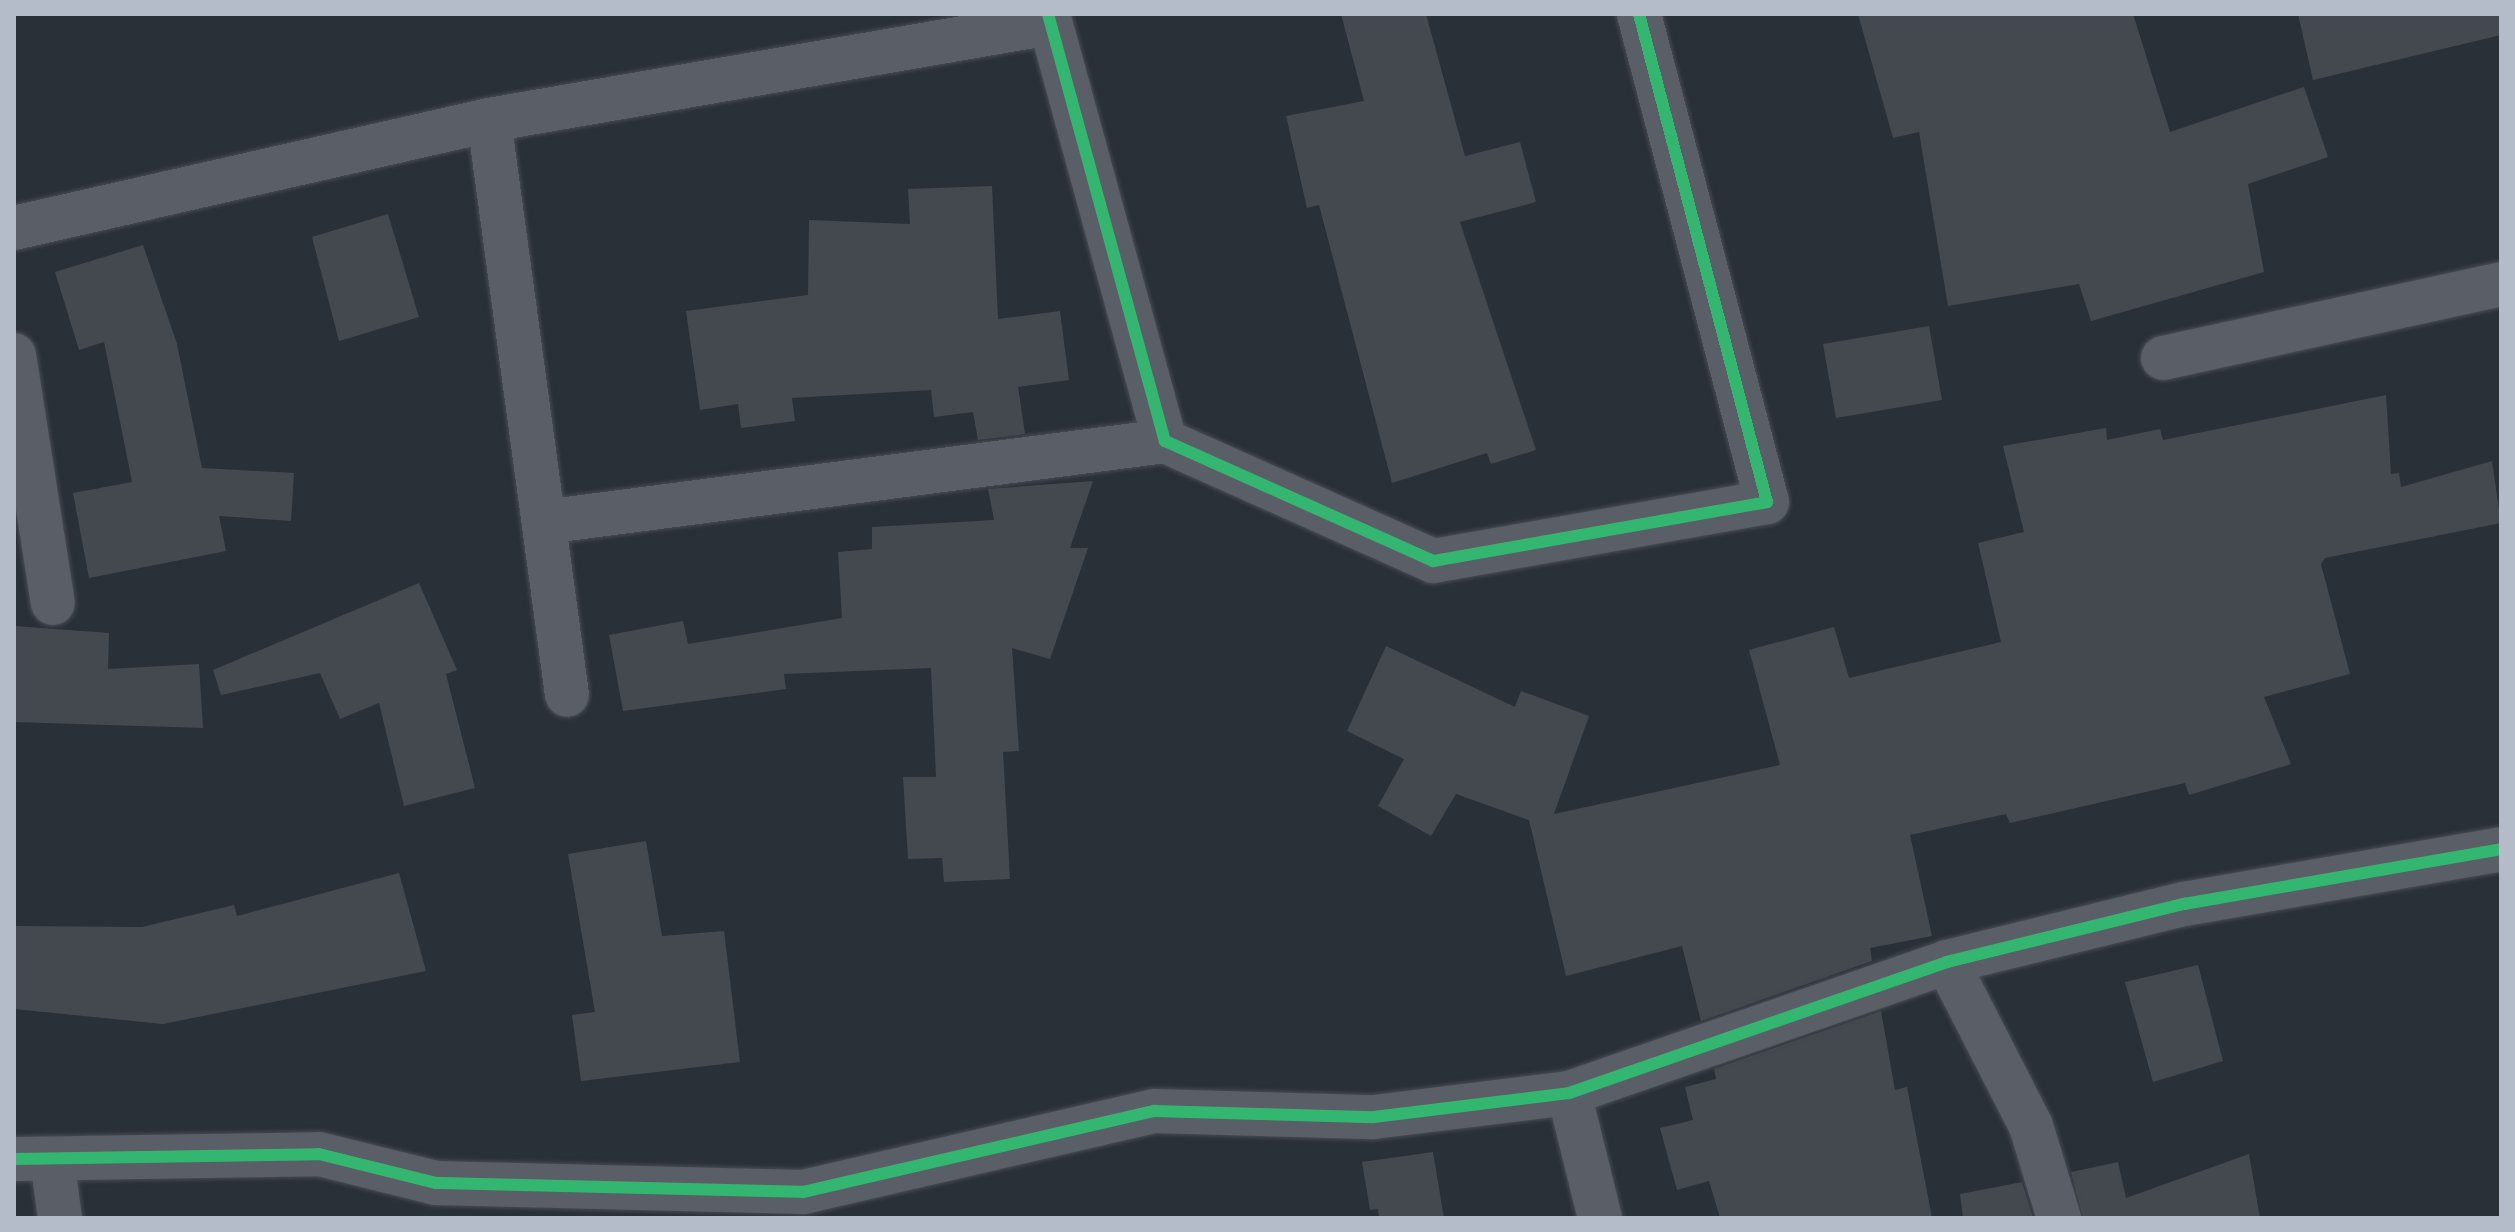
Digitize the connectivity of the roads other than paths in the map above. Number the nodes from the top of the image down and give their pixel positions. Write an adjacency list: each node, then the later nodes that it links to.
1 (1639, 14): 8 (street)
2 (1049, 19): 3 (street); 8 (street)
3 (489, 120): 4 (street); 9 (street)
4 (14, 228)
5 (2501, 284): 7 (street)
6 (14, 355): 10 (street)
7 (2163, 358)
8 (1165, 441): 9 (street)
9 (544, 522): 11 (street)
10 (53, 603)
11 (567, 695)
12 (2501, 849): 13 (street)
13 (1947, 962): 14 (street); 18 (street)
14 (1569, 1093): 15 (street); 17 (street)
15 (33, 1159): 16 (street)
16 (60, 1218)
17 (1600, 1218)
18 (2059, 1218)

